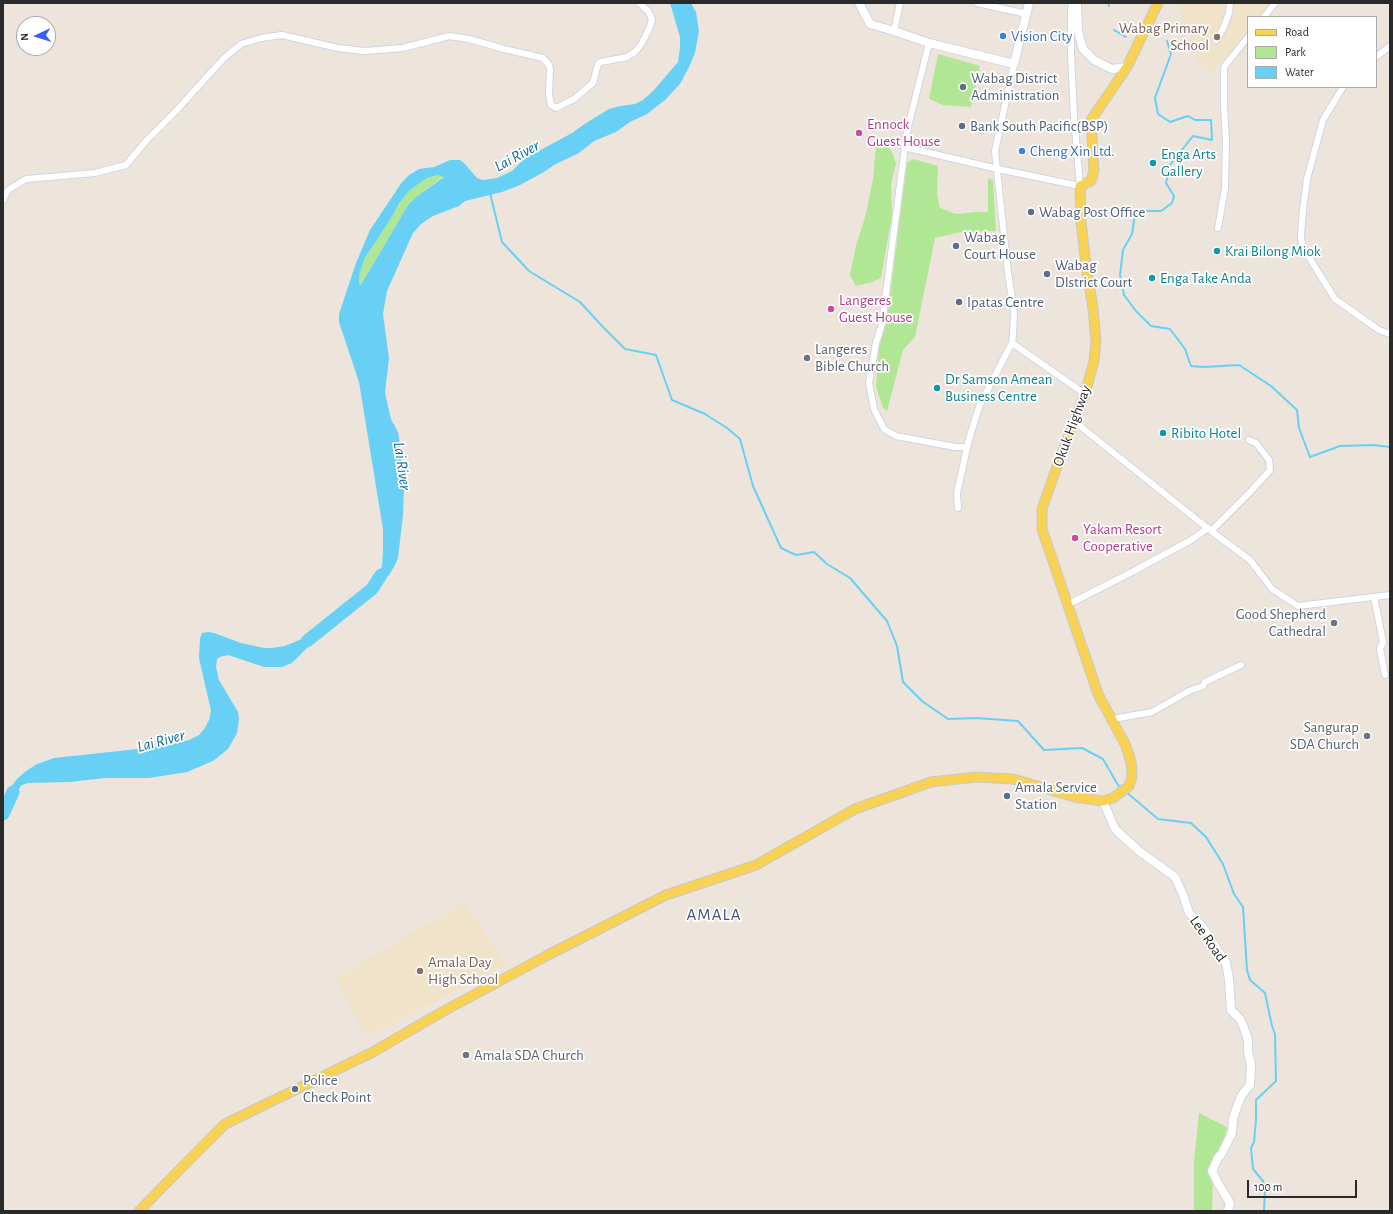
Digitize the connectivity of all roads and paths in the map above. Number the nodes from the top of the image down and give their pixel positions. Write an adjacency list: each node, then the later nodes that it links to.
1 (639, 3): 25 (street)
2 (859, 3): 13 (street)
3 (900, 3): 13 (street)
4 (977, 3): 11 (street)
5 (1029, 3): 11 (street)
6 (1072, 3): 24 (street)
7 (1077, 3): 20 (street)
8 (1158, 3): 20 (main road)
9 (1230, 3): 15 (street)
10 (1275, 3): 12 (street)
11 (1027, 14): 19 (street)
12 (1265, 16)
13 (894, 31): 16 (street)
14 (1247, 38): 26 (street)
15 (1216, 40)
16 (929, 43): 19 (street); 22 (street)
17 (1390, 46): 18 (street)
18 (1377, 56)
19 (1014, 64): 23 (street)
20 (1126, 67): 24 (main road)
21 (1342, 88): 27 (street)
22 (904, 147): 23 (street); 32 (street)
23 (998, 169): 24 (street); 28 (street)
24 (1080, 186): 29 (main road, Okuk Highway)
25 (3, 200)
26 (1218, 228)
27 (1390, 334)
28 (1012, 343): 29 (street); 32 (street)
29 (1085, 394): 30 (main road, Okuk Highway)
30 (1075, 422): 34 (street); 37 (main road, Okuk Highway)
31 (1249, 440): 34 (street)
32 (967, 446): 33 (street)
33 (958, 508)
34 (1210, 529): 36 (street); 37 (street)
35 (1390, 595): 36 (street)
36 (1374, 597): 39 (street)
37 (1067, 605): 40 (main road, Okuk Highway)
38 (1241, 665): 40 (street)
39 (1385, 675)
40 (1113, 719): 41 (main road, Okuk Highway)
41 (1104, 801): 42 (main road); 43 (street, Lee Road)
42 (139, 1211)
43 (1228, 1211)

